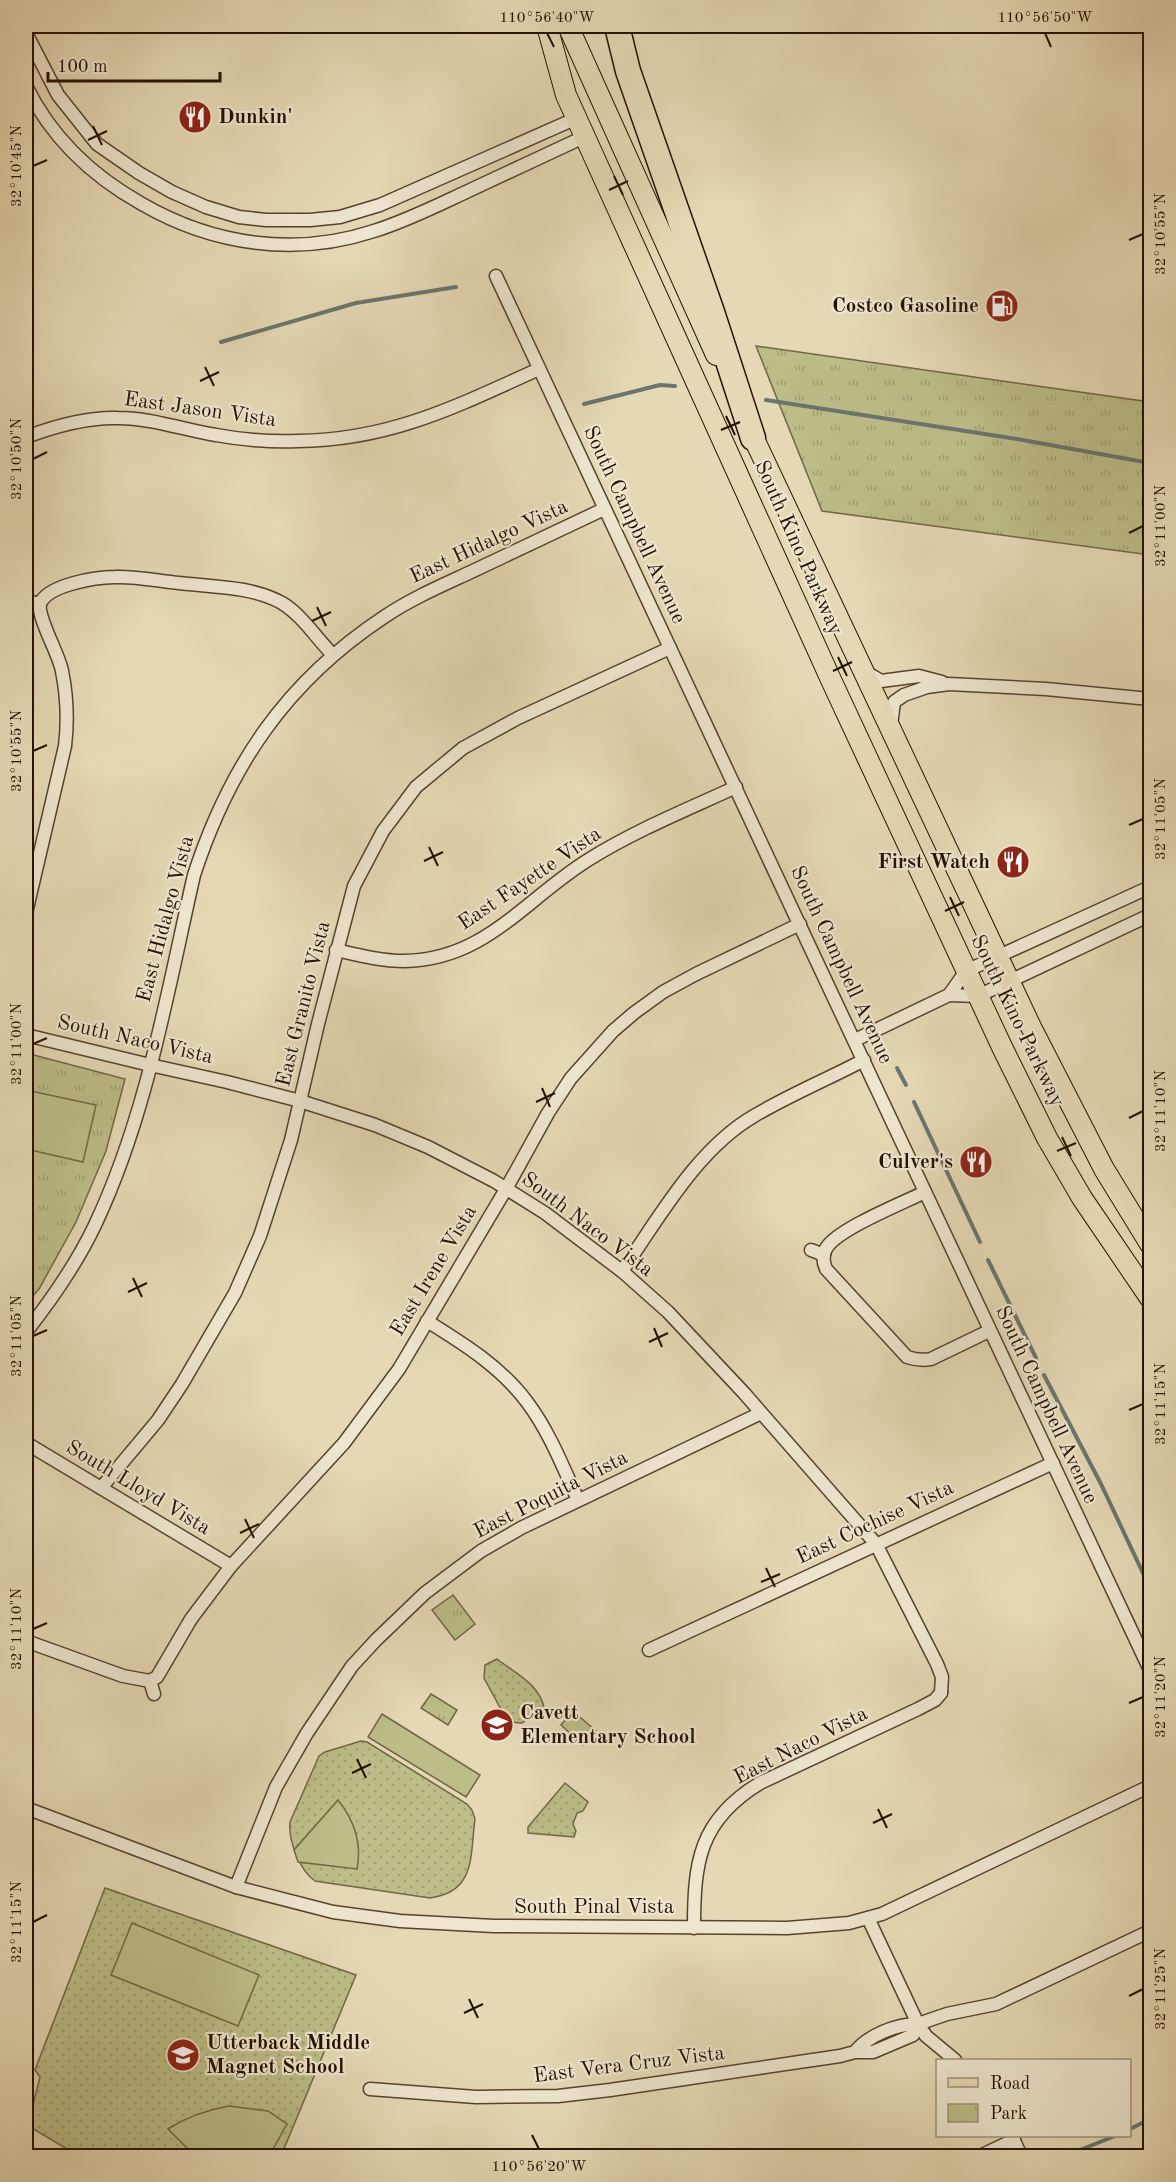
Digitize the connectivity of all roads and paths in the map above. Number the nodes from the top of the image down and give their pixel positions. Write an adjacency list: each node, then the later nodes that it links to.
1 (547, 26): 7 (main road, South Kino Parkway)
2 (568, 26): 6 (main road, South Kino Parkway)
3 (617, 26): 13 (highway)
4 (26, 33): 7 (street)
5 (26, 86): 9 (street)
6 (605, 105): 7 (main road); 8 (main road, South Kino Parkway)
7 (577, 118): 9 (main road, South Kino Parkway)
8 (613, 124): 9 (main road); 13 (main road, South Kino Parkway)
9 (586, 136): 16 (main road, South Kino Parkway)
10 (496, 276): 11 (street, South Campbell Avenue)
11 (539, 369): 12 (street, East Jason Vista); 14 (street, South Campbell Avenue)
12 (26, 437)
13 (753, 438): 15 (main road, South Kino Parkway)
14 (604, 509): 17 (street, South Campbell Avenue); 18 (street, East Hidalgo Vista)
15 (804, 543): 16 (main road); 19 (main road, South Kino Parkway)
16 (775, 555): 30 (main road, South Kino Parkway)
17 (670, 648): 23 (street, South Campbell Avenue); 28 (street, East Granito Vista)
18 (333, 655): 25 (street); 37 (street, East Hidalgo Vista)
19 (863, 670): 20 (street); 22 (main road, South Kino Parkway)
20 (949, 684): 21 (street); 22 (street)
21 (1150, 699)
22 (891, 729): 29 (main road, South Kino Parkway)
23 (735, 787): 27 (street, South Campbell Avenue); 28 (street, East Fayette Vista)
24 (1150, 887): 29 (street)
25 (26, 913)
26 (1150, 915): 31 (street)
27 (800, 924): 35 (street, South Campbell Avenue); 39 (street, East Irene Vista)
28 (336, 950): 38 (street, East Granito Vista)
29 (998, 957): 30 (street); 31 (main road, South Kino Parkway)
30 (966, 971): 32 (street); 33 (main road, South Kino Parkway)
31 (1009, 981): 33 (street); 41 (main road, South Kino Parkway)
32 (949, 996): 33 (street); 35 (street)
33 (978, 996): 45 (main road, South Kino Parkway)
34 (26, 1035): 37 (street, South Naco Vista)
35 (855, 1040): 36 (street, South Campbell Avenue)
36 (864, 1060): 40 (street, South Campbell Avenue); 44 (street)
37 (150, 1065): 38 (street, South Naco Vista); 48 (street, East Hidalgo Vista)
38 (300, 1101): 39 (street, South Naco Vista); 52 (street, East Granito Vista)
39 (506, 1189): 44 (street, South Naco Vista); 46 (street, East Irene Vista)
40 (925, 1192): 43 (street); 47 (street, South Campbell Avenue)
41 (1150, 1244)
42 (812, 1250): 43 (street)
43 (824, 1254): 47 (street)
44 (622, 1271): 49 (street, South Naco Vista)
45 (1150, 1298)
46 (427, 1321): 53 (street); 55 (street, East Irene Vista)
47 (989, 1331): 51 (street, South Campbell Avenue)
48 (26, 1332)
49 (761, 1413): 53 (street, East Poquita Vista); 54 (street, South Naco Vista)
50 (26, 1443): 52 (street, South Lloyd Vista)
51 (1053, 1463): 54 (street, East Cochise Vista); 58 (street, South Campbell Avenue)
52 (101, 1488): 55 (street, South Lloyd Vista)
53 (578, 1500): 62 (street, East Poquita Vista)
54 (876, 1544): 57 (street, East Cochise Vista); 59 (street, South Naco Vista)
55 (231, 1566): 56 (street, East Irene Vista)
56 (26, 1641)
57 (649, 1650)
58 (1150, 1670)
59 (947, 1694): 64 (street, East Naco Vista)
60 (1150, 1786): 63 (street, South Pinal Vista)
61 (26, 1808): 62 (street, South Pinal Vista)
62 (236, 1887): 64 (street, South Pinal Vista)
63 (868, 1918): 64 (street, South Pinal Vista); 66 (street)
64 (693, 1928)
65 (1150, 1931): 66 (street, East Vera Cruz Vista)
66 (918, 2024): 67 (street); 68 (street, East Vera Cruz Vista)
67 (953, 2059)
68 (370, 2089)
69 (1013, 2138): 71 (street); 72 (street)
70 (1150, 2153): 73 (street)
71 (980, 2157)
72 (1021, 2157)
73 (1142, 2157)

